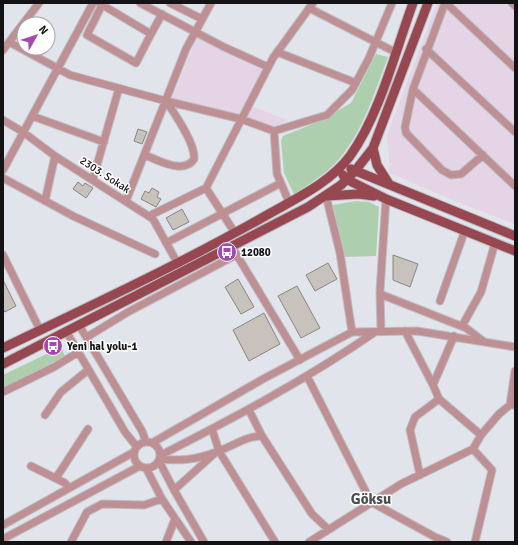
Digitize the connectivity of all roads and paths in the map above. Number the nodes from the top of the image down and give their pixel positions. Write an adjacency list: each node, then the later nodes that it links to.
1 (39, 3): 18 (street)
2 (93, 3): 26 (street)
3 (140, 3): 14 (street)
4 (170, 3): 15 (street)
5 (211, 3): 15 (street)
6 (392, 3): 19 (street)
7 (413, 3): 23 (main road)
8 (428, 3): 38 (main road)
9 (445, 3): 20 (street); 25 (street)
10 (512, 3): 13 (street)
11 (101, 4): 17 (street); 17 (street)
12 (311, 5): 19 (street); 22 (street)
13 (515, 6)
14 (162, 14): 16 (street); 17 (street)
15 (202, 19): 16 (street)
16 (195, 32): 24 (street); 30 (street)
17 (151, 34)
18 (9, 42): 21 (street); 26 (street)
19 (376, 42): 23 (street); 27 (street)
20 (426, 49): 29 (street); 36 (street)
21 (3, 50)
22 (277, 52): 24 (street); 27 (street)
23 (395, 52): 42 (main road)
24 (268, 67): 32 (street)
25 (515, 68)
26 (57, 69): 28 (street); 31 (street)
27 (356, 83): 34 (street)
28 (119, 88): 30 (street); 37 (street)
29 (413, 89): 40 (street); 40 (street)
30 (166, 101): 32 (street); 39 (street); 39 (street)
31 (32, 116): 35 (street); 37 (street)
32 (241, 119): 34 (street); 51 (street)
33 (3, 120): 35 (street, 2303. Sokak)
34 (274, 131): 48 (street)
35 (23, 132): 41 (street, 2303. Sokak); 43 (street)
36 (515, 132)
37 (104, 142): 46 (street)
38 (373, 148): 44 (main road); 50 (main road)
39 (144, 155): 55 (street)
40 (483, 155): 49 (street)
41 (55, 156): 46 (street, 2303. Sokak); 54 (street)
42 (340, 167): 44 (main road); 47 (main road); 56 (main road)
43 (3, 170)
44 (355, 171): 47 (main road); 50 (main road)
45 (3, 178): 54 (street)
46 (94, 179): 55 (street, 2303. Sokak)
47 (346, 179): 52 (main road); 53 (main road)
48 (281, 183): 56 (street); 57 (street)
49 (515, 186)
50 (392, 187): 61 (main road)
51 (206, 188): 57 (street); 58 (street)
52 (326, 196): 53 (main road); 64 (main road); 77 (street)
53 (383, 198): 59 (main road); 70 (street)
54 (45, 201): 66 (street)
55 (126, 201): 58 (street, 2303. Sokak)
56 (289, 202): 60 (main road)
57 (223, 214): 60 (street); 63 (street)
58 (149, 216): 63 (street, 2303. Sokak)
59 (465, 230): 62 (main road); 71 (street)
60 (235, 233): 69 (main road)
61 (515, 236)
62 (495, 242): 65 (main road); 73 (street)
63 (166, 244): 69 (street, 2303. Sokak)
64 (232, 247): 68 (street); 72 (main road)
65 (515, 251)
66 (155, 254)
67 (3, 255): 74 (street)
68 (236, 255): 80 (street); 85 (street)
69 (178, 264): 74 (main road)
70 (380, 294): 73 (street); 78 (street)
71 (440, 301)
72 (79, 324): 75 (main road); 80 (street)
73 (462, 326): 81 (street)
74 (40, 330): 83 (main road)
75 (66, 331): 84 (street); 86 (main road)
76 (405, 331): 78 (street); 79 (street); 90 (street)
77 (352, 332): 78 (street); 85 (street)
78 (378, 332): 89 (street)
79 (454, 336): 81 (street); 90 (street)
80 (87, 337): 100 (street)
81 (485, 342): 82 (street)
82 (515, 347)
83 (3, 348)
84 (77, 352): 87 (street); 91 (street)
85 (300, 360): 100 (street)
86 (3, 364)
87 (88, 370): 95 (street); 102 (street)
88 (515, 371): 93 (street)
89 (307, 376): 94 (street); 112 (street)
90 (433, 385): 92 (street)
91 (3, 392)
92 (439, 399): 98 (street); 107 (street)
93 (513, 405): 98 (street)
94 (249, 410): 97 (street); 99 (street)
95 (45, 415)
96 (88, 429): 108 (street)
97 (212, 429): 103 (street); 104 (street)
98 (481, 435): 101 (street)
99 (262, 436): 103 (street); 115 (street)
100 (149, 442): 102 (street); 104 (street)
101 (473, 449): 107 (street); 125 (street)
102 (136, 450): 106 (street); 109 (street)
103 (218, 452): 104 (street); 110 (street); 123 (street)
104 (160, 458): 106 (street); 110 (street)
105 (31, 466): 108 (street)
106 (143, 467): 111 (street); 116 (street)
107 (420, 475): 112 (street)
108 (56, 478): 109 (street)
109 (69, 488): 114 (street)
110 (174, 490): 122 (street)
111 (162, 498): 113 (street); 119 (street)
112 (371, 502): 115 (street); 117 (street)
113 (175, 519): 120 (street); 121 (street)
114 (4, 523)
115 (328, 529): 118 (street)
116 (3, 539)
117 (433, 540): 124 (street)
118 (314, 541)
119 (71, 542)
120 (166, 542)
121 (191, 542)
122 (204, 542)
123 (275, 542)
124 (446, 542)
125 (475, 542)

